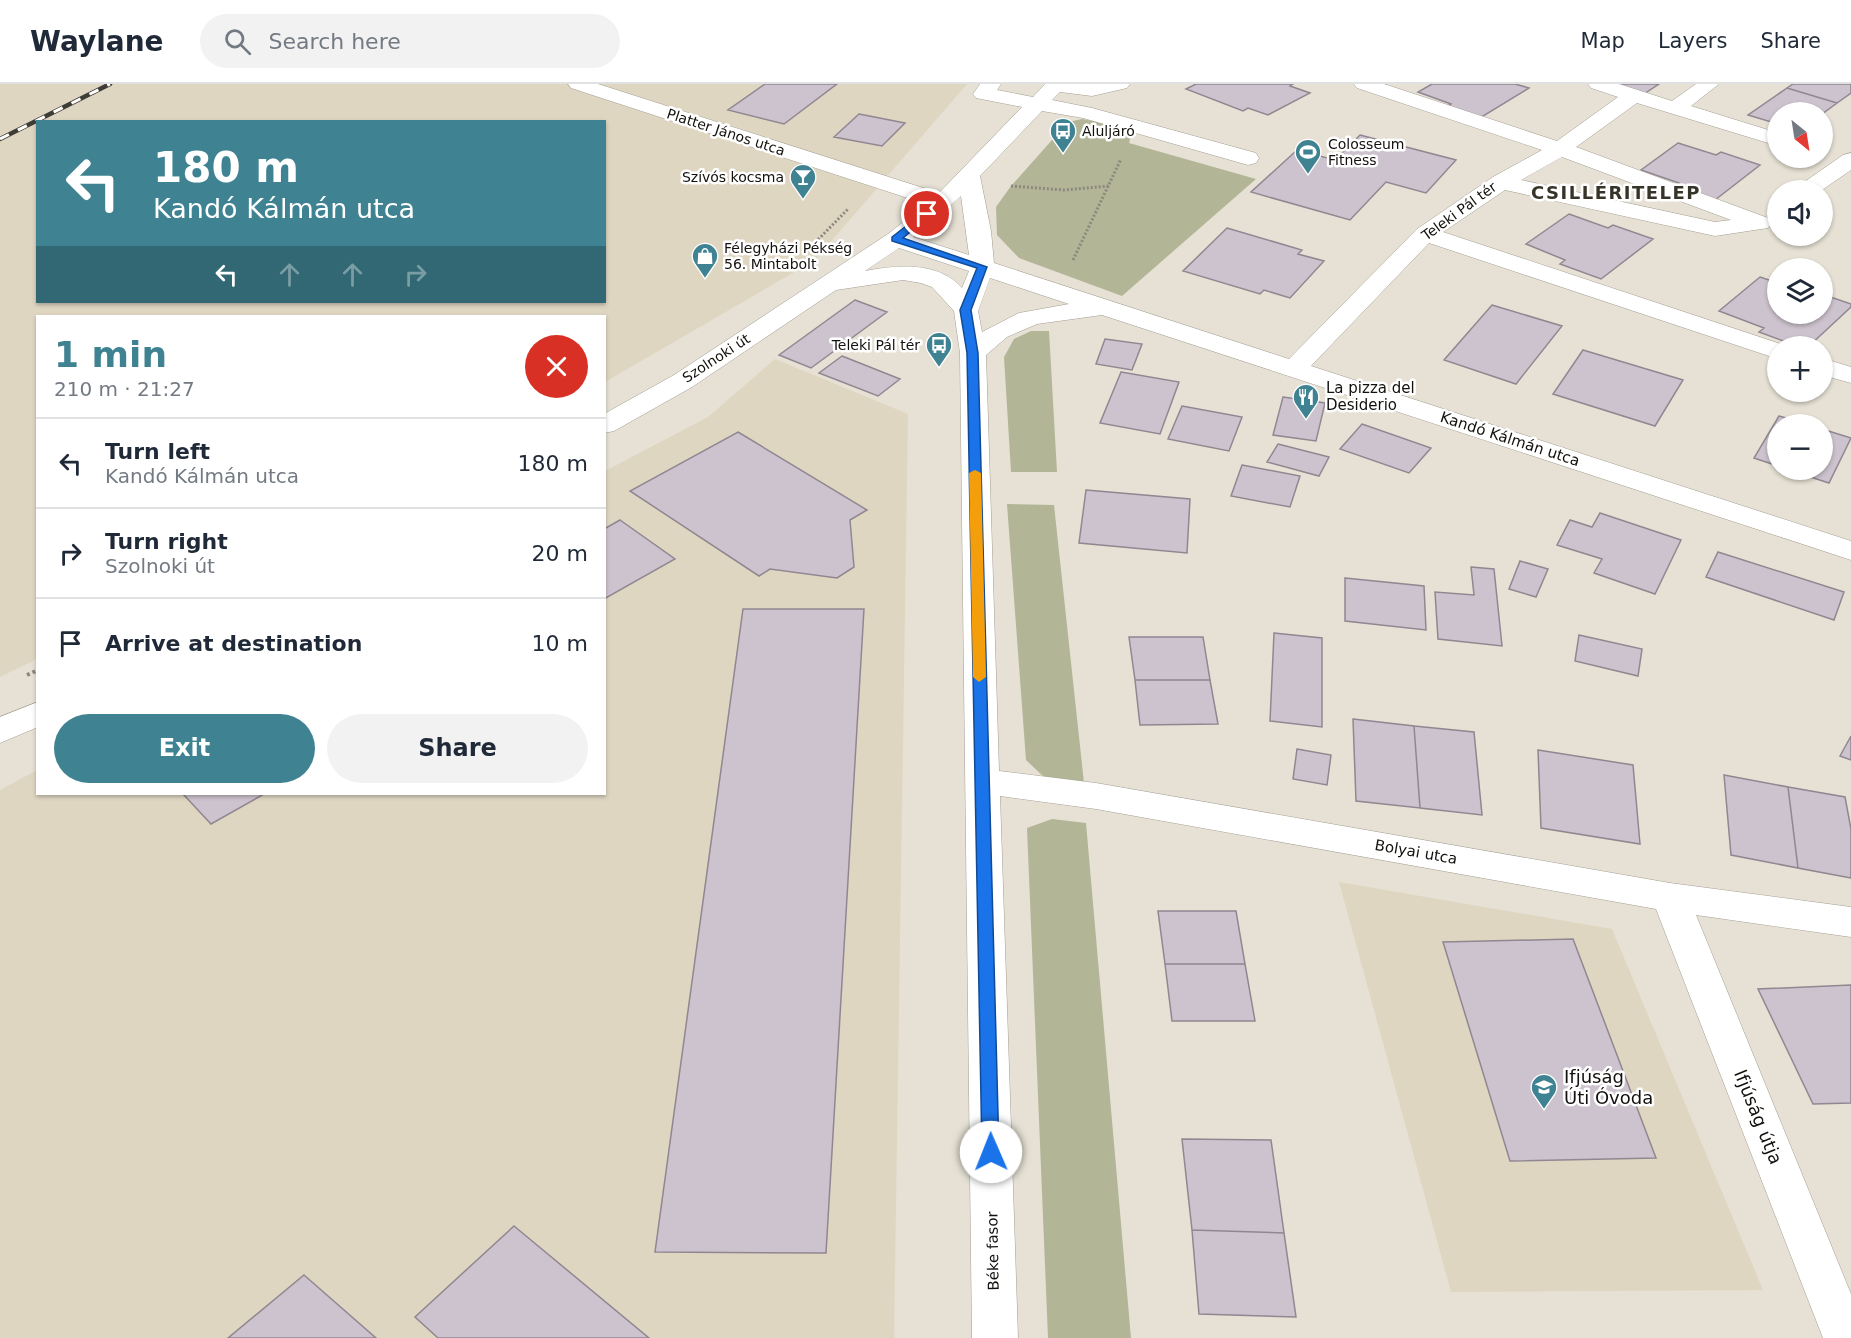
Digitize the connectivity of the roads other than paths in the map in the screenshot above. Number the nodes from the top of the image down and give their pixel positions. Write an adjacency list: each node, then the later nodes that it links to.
1 (578, 84): 21 (street, Platter János utca)
2 (992, 84): 10 (street)
3 (1056, 84): 4 (street); 10 (street, Szolnoki út)
4 (1120, 84)
5 (1128, 84): 12 (street)
6 (1364, 84): 14 (street)
7 (1598, 84): 9 (street)
8 (1709, 84): 11 (street)
9 (1634, 95): 11 (street); 14 (street)
10 (1036, 105): 12 (street); 18 (street, Szolnoki út)
11 (1674, 109): 13 (street)
12 (1085, 112): 15 (street)
13 (1767, 137)
14 (1560, 149): 20 (street); 22 (street)
15 (1248, 158)
16 (1833, 158): 17 (street)
17 (1849, 162): 19 (street)
18 (969, 176): 21 (street, Szolnoki út); 26 (street)
19 (1823, 180)
20 (1501, 182): 23 (street, Teleki Pál tér); 24 (street, Teleki Pál tér)
21 (943, 202): 25 (street, Szolnoki út)
22 (1767, 216)
23 (1767, 217)
24 (1425, 234): 31 (street); 33 (street, Teleki Pál tér)
25 (896, 239): 26 (street, Kandó Kálmán utca); 28 (street, Szolnoki út)
26 (982, 267): 27 (street, Szolnoki út); 29 (street, Béke fasor); 30 (street, Kandó Kálmán utca)
27 (913, 273): 28 (street, Szolnoki út); 29 (street, Szolnoki út)
28 (825, 286): 36 (street, Szolnoki út)
29 (966, 310): 32 (street, Béke fasor)
30 (1115, 310): 32 (street); 33 (street, Kandó Kálmán utca)
31 (1767, 347)
32 (973, 353): 40 (street, Béke fasor)
33 (1294, 369): 37 (street, Kandó Kálmán utca)
34 (1833, 369): 35 (street)
35 (1851, 375)
36 (606, 424)
37 (1851, 551)
38 (36, 714): 39 (street)
39 (0, 731)
40 (982, 781): 41 (street, Bolyai utca); 43 (street, Béke fasor)
41 (1670, 897): 42 (street, Bolyai utca); 44 (street, Ifjúság útja)
42 (1851, 922)
43 (995, 1338)
44 (1846, 1338)

